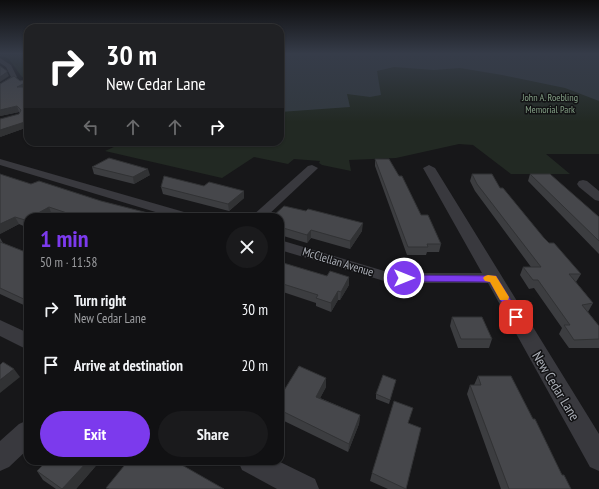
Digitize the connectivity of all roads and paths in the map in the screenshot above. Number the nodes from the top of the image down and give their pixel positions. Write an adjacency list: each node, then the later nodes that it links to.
1 (13, 77): 2 (street)
2 (0, 87)
3 (0, 162): 8 (street)
4 (312, 168): 9 (street)
5 (428, 168): 11 (street, New Cedar Lane)
6 (584, 184): 7 (street)
7 (599, 197)
8 (172, 213)
9 (262, 213)
10 (284, 246): 11 (street, McClellan Avenue)
11 (493, 278): 16 (street, New Cedar Lane)
12 (0, 327): 13 (street)
13 (24, 340)
14 (24, 436): 15 (street)
15 (0, 458)
16 (599, 458)
17 (259, 465): 18 (street)
18 (305, 489)

